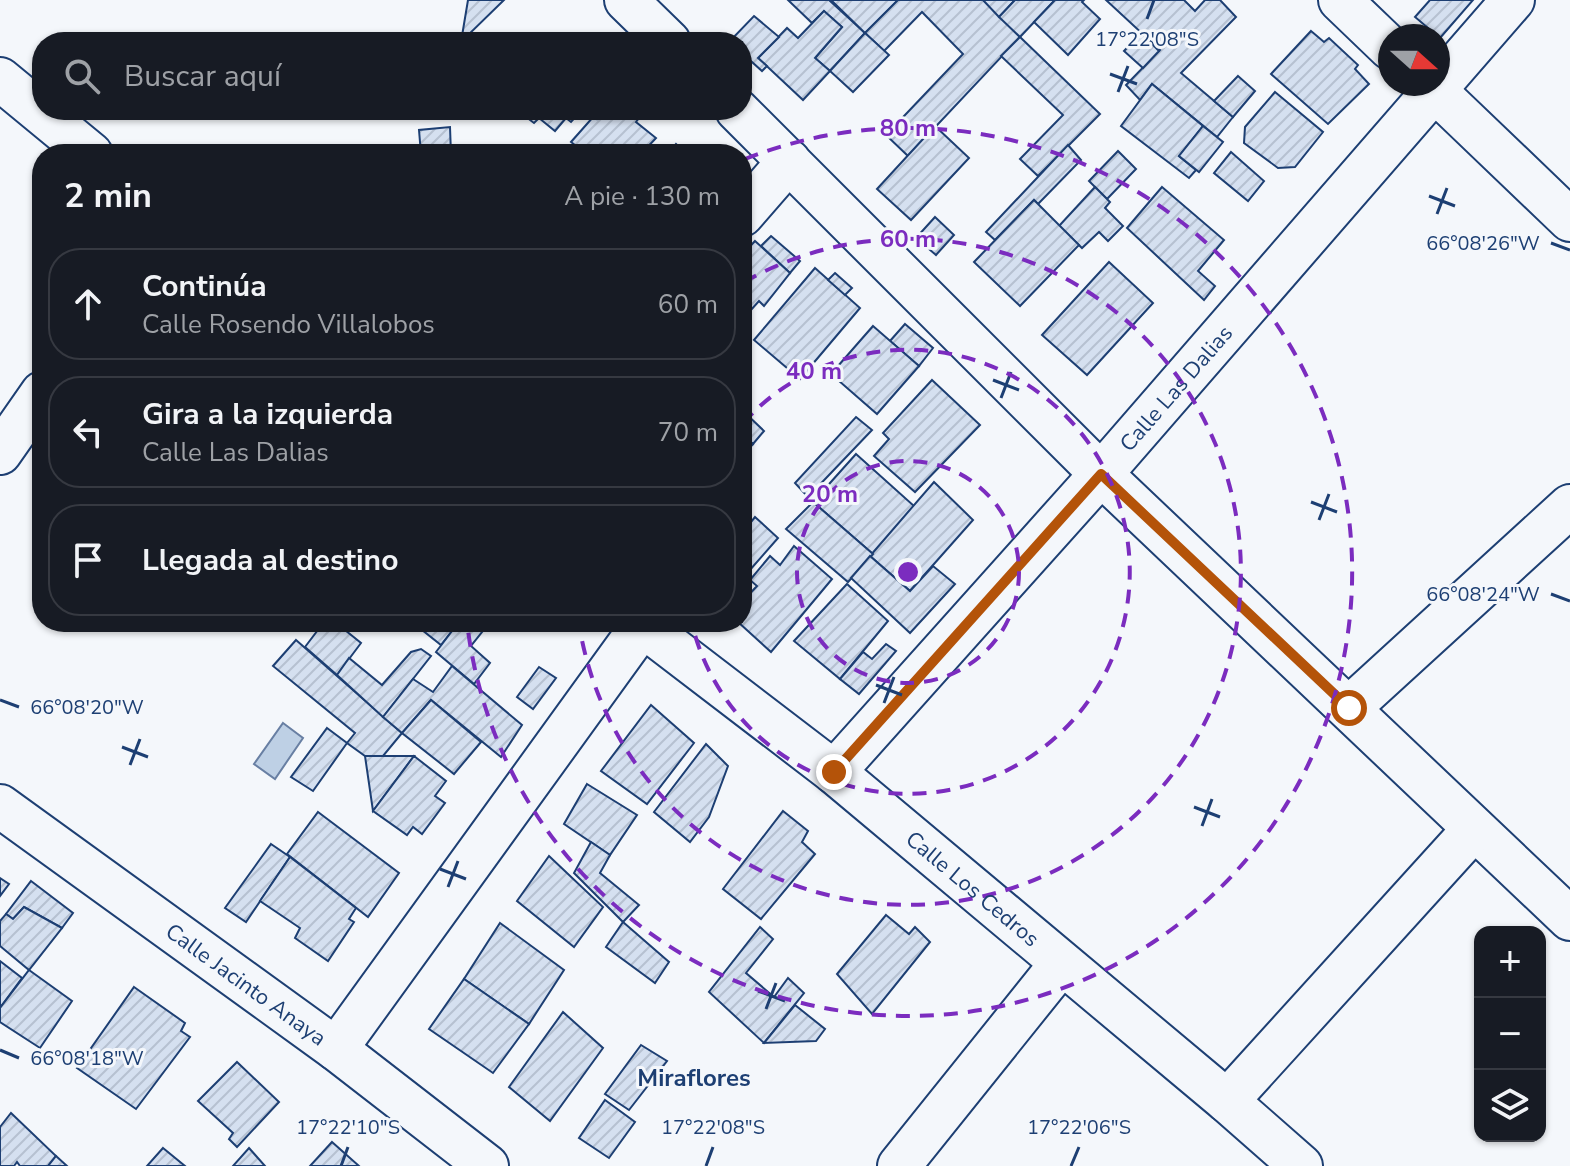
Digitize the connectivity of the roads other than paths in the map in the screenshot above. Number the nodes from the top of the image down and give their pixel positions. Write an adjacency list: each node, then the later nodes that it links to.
1 (626, 0): 4 (street)
2 (1340, 0): 5 (street)
3 (1513, 0): 6 (street, Calle Las Dalias)
4 (659, 32)
5 (1378, 36)
6 (1450, 67)
7 (0, 79): 10 (street)
8 (1423, 96): 19 (street, Calle Las Dalias)
9 (1440, 96): 16 (street)
10 (32, 105)
11 (50, 120): 13 (street)
12 (747, 120): 14 (street)
13 (79, 144)
14 (789, 161): 15 (street); 19 (street)
15 (752, 204)
16 (1570, 220)
17 (32, 407): 18 (street)
18 (0, 453)
19 (1101, 474): 23 (street); 24 (street, Calle Las Dalias)
20 (1570, 506): 23 (street)
21 (634, 632): 29 (street)
22 (650, 632): 24 (street, Calle Los Cedros)
23 (1349, 708): 26 (street)
24 (834, 772): 28 (street, Calle Los Cedros)
25 (0, 806): 29 (street, Calle Jacinto Anaya)
26 (1474, 829): 27 (street); 30 (street)
27 (1570, 919)
28 (1061, 964): 30 (street, Calle Los Cedros); 32 (street)
29 (336, 1049): 31 (street, Calle Jacinto Anaya)
30 (1227, 1101): 33 (street, Calle Los Cedros)
31 (487, 1166)
32 (899, 1166)
33 (1301, 1166)

